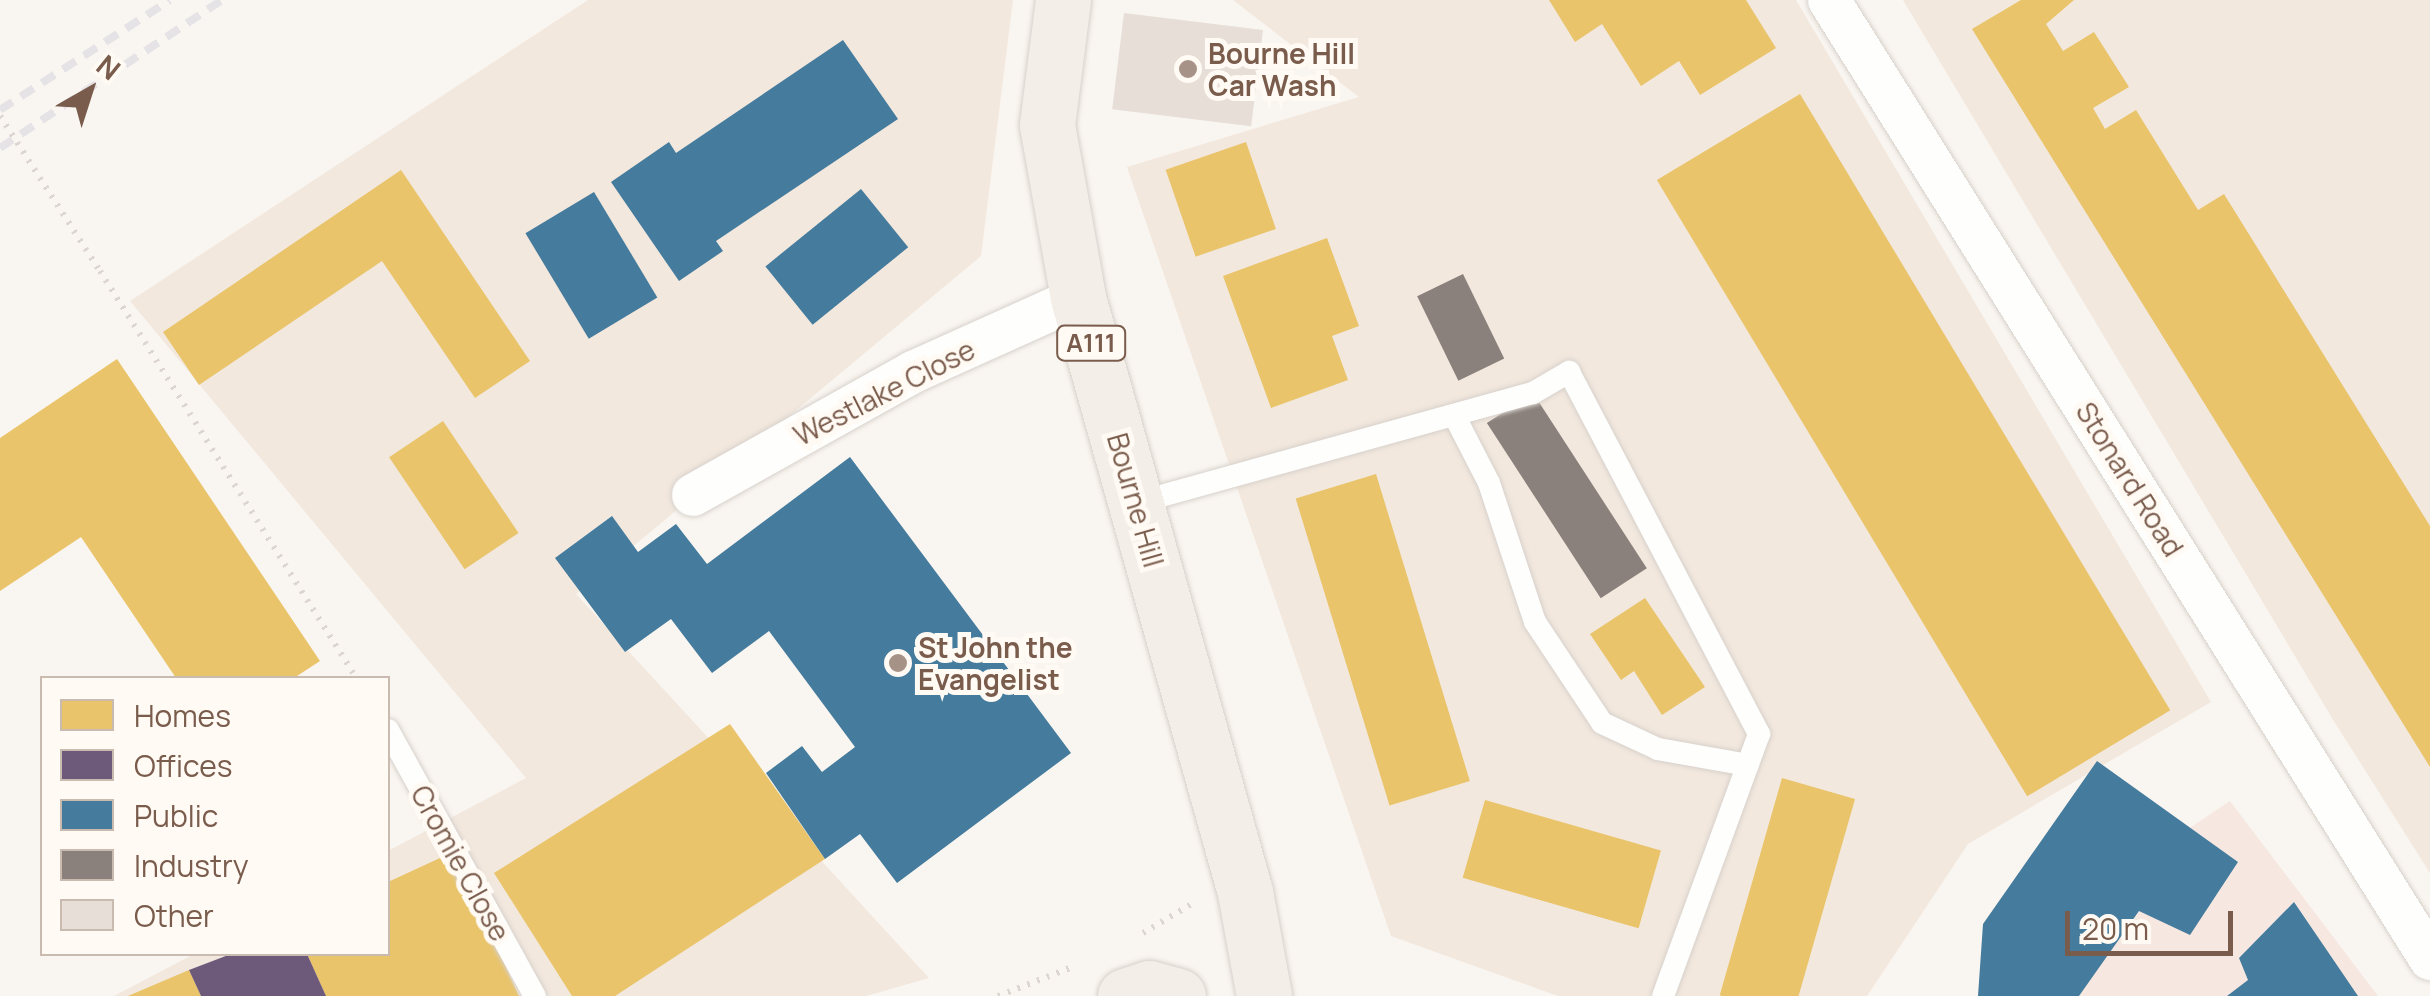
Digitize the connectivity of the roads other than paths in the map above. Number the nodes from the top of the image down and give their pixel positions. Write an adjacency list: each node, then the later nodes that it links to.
1 (1062, 0): 3 (main road, Bourne Hill / A111)
2 (1829, 0): 9 (street, Stonard Road)
3 (1078, 298): 5 (street, Westlake Close); 6 (main road, Bourne Hill / A111)
4 (1454, 415): 6 (lane); 8 (lane); 8 (lane)
5 (693, 495)
6 (1136, 503): 13 (main road, Bourne Hill / A111)
7 (390, 734): 10 (lane, Cromie Close)
8 (1748, 765): 14 (lane)
9 (2430, 959)
10 (535, 996)
11 (1125, 996): 12 (main road)
12 (1178, 996)
13 (1264, 996)
14 (1663, 996)

